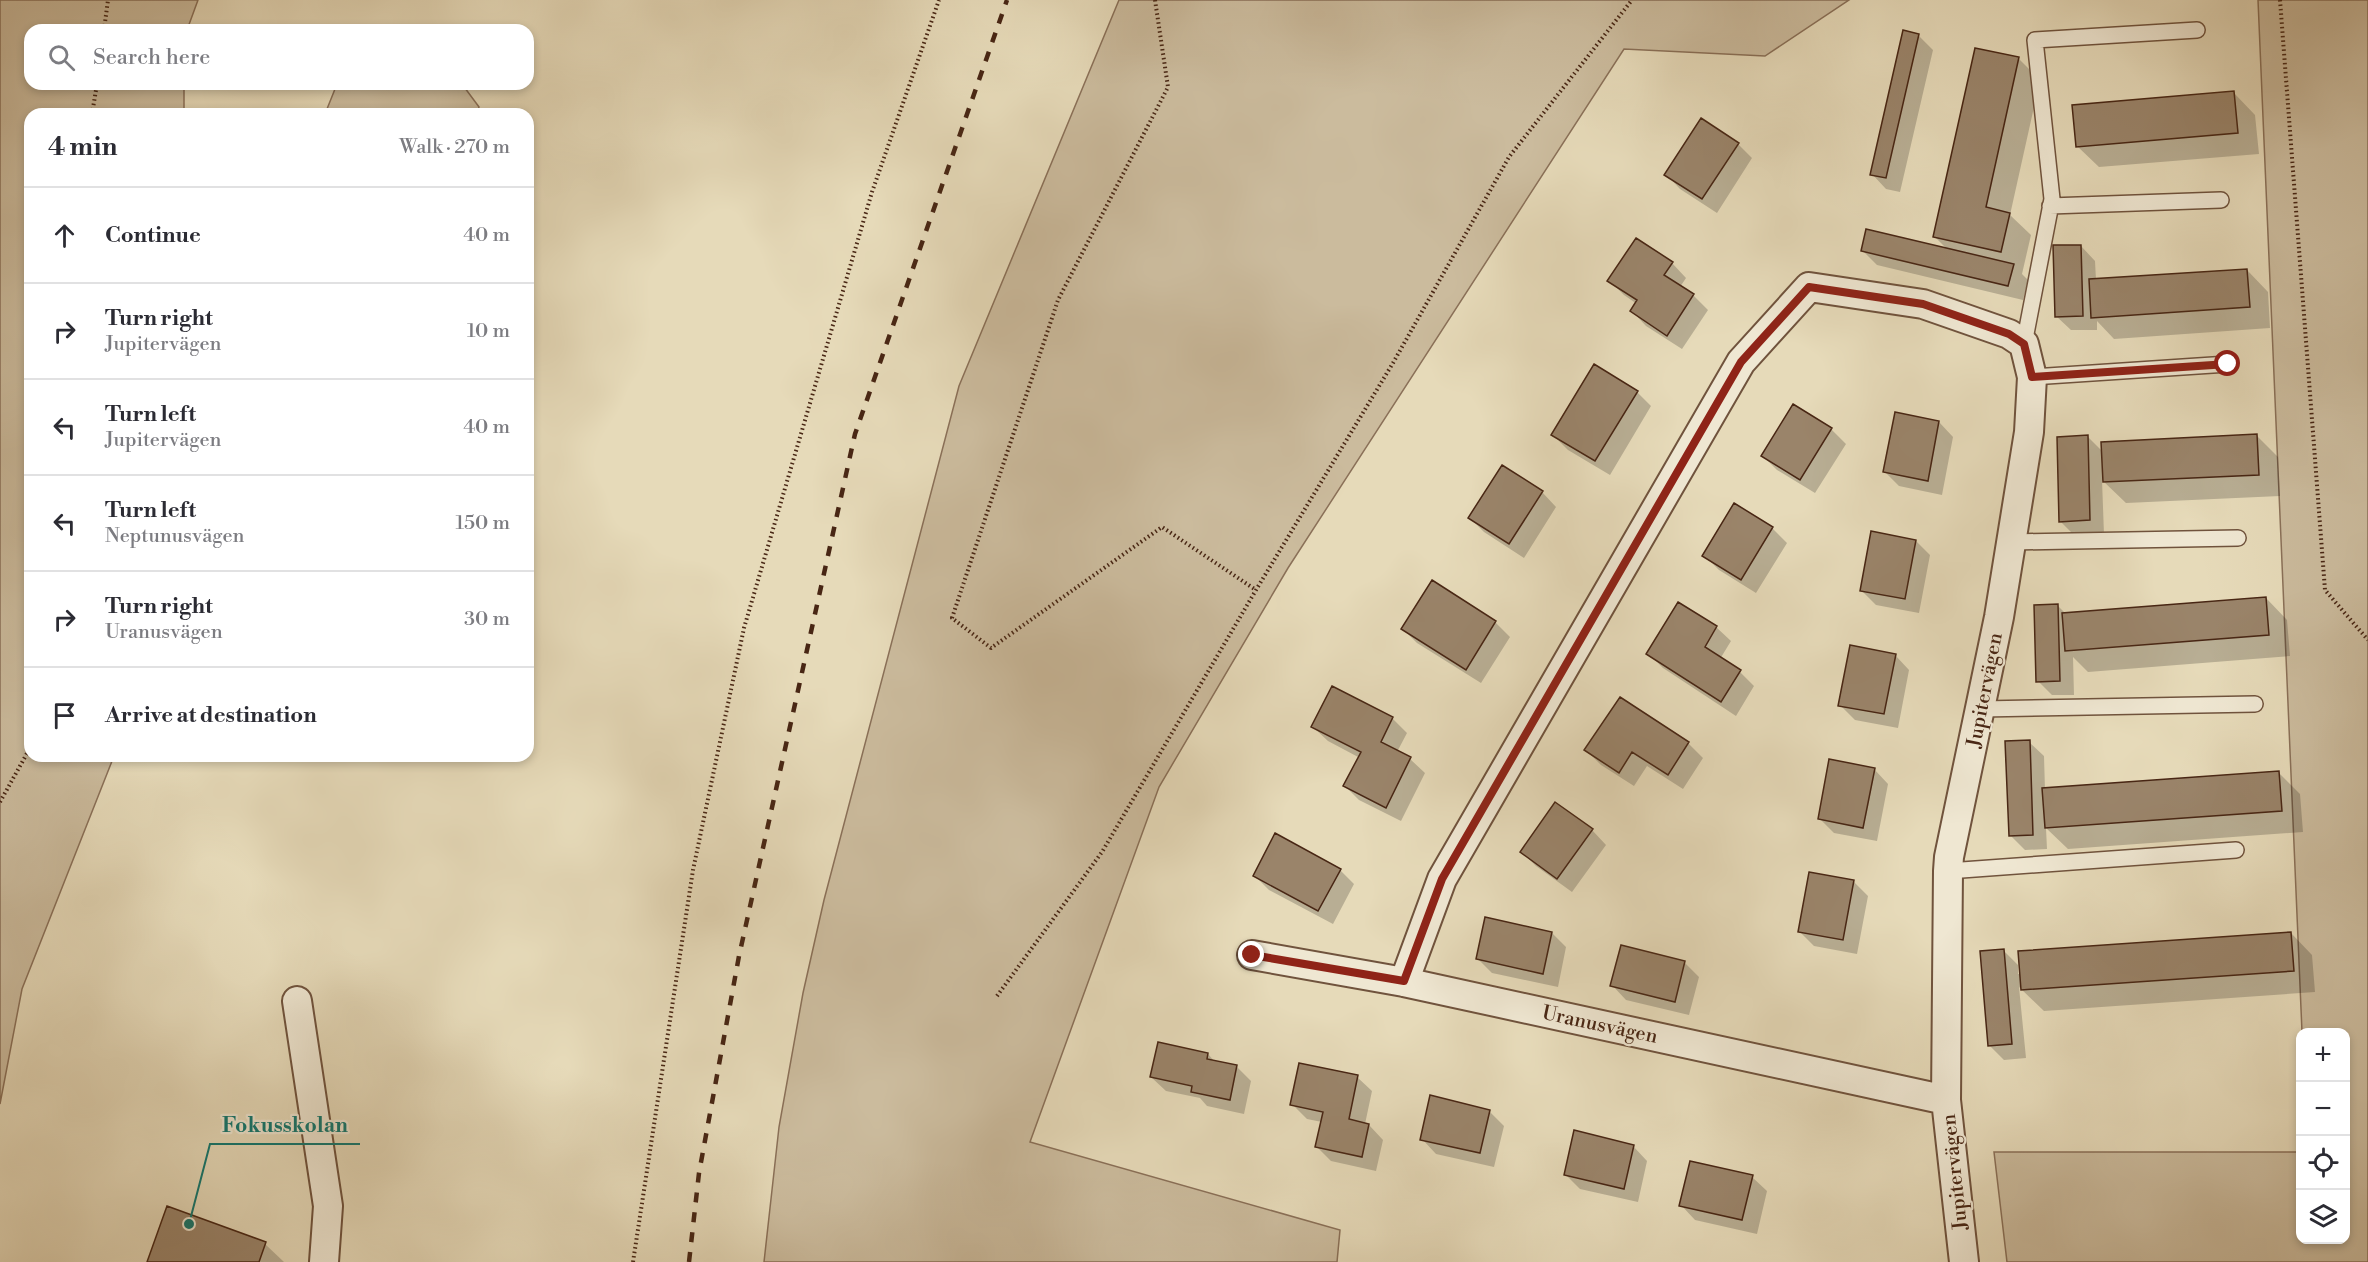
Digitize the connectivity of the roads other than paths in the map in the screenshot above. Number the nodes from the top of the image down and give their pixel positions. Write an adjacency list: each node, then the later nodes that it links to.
1 (2197, 30): 3 (lane)
2 (2221, 200): 3 (lane)
3 (2050, 207): 4 (lane)
4 (2024, 344): 6 (street, Jupitervägen); 14 (street)
5 (2228, 364): 6 (lane)
6 (2032, 377): 8 (street, Jupitervägen)
7 (2238, 538): 8 (lane)
8 (2012, 542): 10 (street, Jupitervägen)
9 (2255, 704): 10 (lane)
10 (1981, 709): 12 (street, Jupitervägen)
11 (2236, 850): 12 (lane)
12 (1948, 871): 16 (street, Jupitervägen)
13 (1252, 955): 14 (street, Uranusvägen)
14 (1404, 981): 16 (street, Uranusvägen)
15 (297, 1001): 17 (street)
16 (1947, 1100): 18 (street, Jupitervägen)
17 (324, 1262)
18 (1964, 1262)

